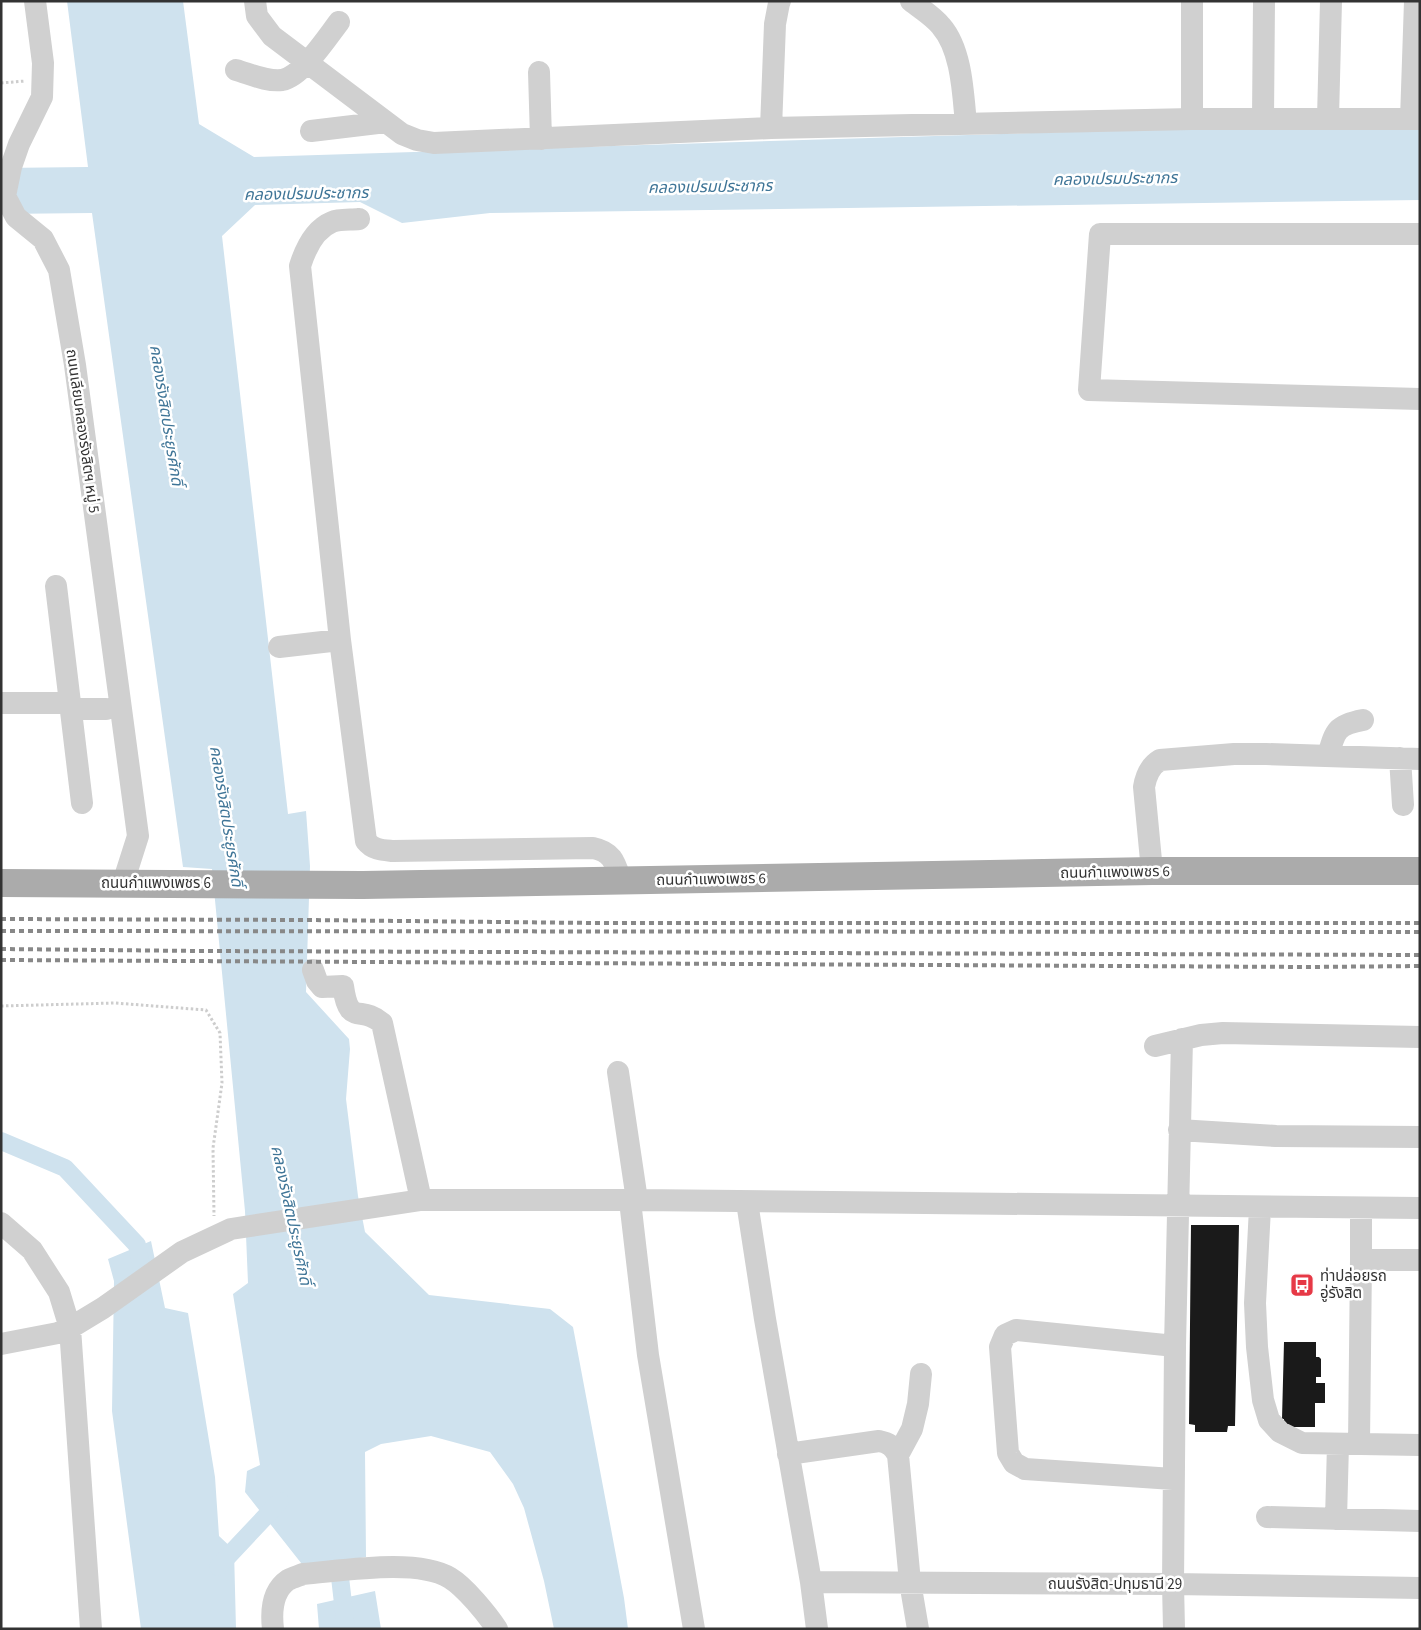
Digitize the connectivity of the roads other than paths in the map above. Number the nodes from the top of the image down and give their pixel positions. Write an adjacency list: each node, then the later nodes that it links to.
1 (35, 1): 22 (street, ถนนเลียบคลองรังสิตฯ หมู่ 5)
2 (255, 1): 10 (street)
3 (780, 1): 19 (street)
4 (911, 1): 18 (street)
5 (1192, 1): 15 (street)
6 (1264, 1): 13 (street)
7 (1330, 1): 14 (street)
8 (1415, 1): 16 (street)
9 (339, 22): 10 (street)
10 (307, 62): 11 (street); 17 (street)
11 (236, 70)
12 (539, 72): 21 (street)
13 (1263, 118): 14 (street); 15 (street)
14 (1328, 118): 16 (street)
15 (1192, 119): 18 (street)
16 (1415, 119)
17 (386, 122): 20 (street); 21 (street)
18 (966, 124): 19 (street)
19 (772, 128): 21 (street)
20 (311, 132)
21 (541, 139)
22 (10, 140): 41 (street, ถนนเลียบคลองรังสิตฯ หมู่ 5)
23 (359, 219): 27 (street)
24 (1420, 234): 25 (street)
25 (1420, 399)
26 (56, 586): 30 (street)
27 (340, 640): 28 (street); 39 (street)
28 (280, 647)
29 (1, 703): 30 (street)
30 (71, 706): 31 (street); 35 (street)
31 (106, 709)
32 (1363, 720): 33 (street)
33 (1328, 756): 34 (street); 37 (street)
34 (1410, 758): 36 (street)
35 (82, 803)
36 (1403, 805)
37 (1152, 871): 38 (main road, ถนนกำแพงเพชร 6); 39 (main road, ถนนกำแพงเพชร 6)
38 (1420, 871)
39 (622, 881): 41 (main road, ถนนกำแพงเพชร 6)
40 (1, 883): 41 (main road, ถนนกำแพงเพชร 6)
41 (123, 883)
42 (313, 970): 49 (street)
43 (1420, 1037): 44 (street)
44 (1182, 1039): 45 (street); 47 (street)
45 (1155, 1046)
46 (618, 1072): 50 (street)
47 (1179, 1130): 48 (street); 52 (street)
48 (1420, 1138)
49 (421, 1200): 50 (street); 59 (street)
50 (634, 1200): 51 (street); 78 (street)
51 (747, 1202): 52 (street); 65 (street)
52 (1179, 1206): 53 (street); 61 (street)
53 (1260, 1208): 54 (street); 63 (street)
54 (1362, 1208): 55 (street); 57 (street)
55 (1420, 1208)
56 (1, 1224): 59 (street)
57 (1361, 1260): 58 (street); 63 (street)
58 (1420, 1260)
59 (70, 1328): 60 (street); 76 (street)
60 (1, 1344)
61 (1175, 1346): 67 (street); 67 (street)
62 (921, 1374): 66 (street)
63 (1348, 1444): 64 (street); 69 (street)
64 (1420, 1445)
65 (788, 1454): 66 (street); 71 (street)
66 (898, 1455): 72 (street)
67 (1173, 1479): 73 (street)
68 (1267, 1517): 69 (street)
69 (1336, 1519): 70 (street)
70 (1420, 1521)
71 (811, 1582): 72 (street, ถนนรังสิต-ปทุมธานี 29); 79 (street)
72 (910, 1582): 73 (street, ถนนรังสิต-ปทุมธานี 29); 80 (street)
73 (1173, 1584): 74 (street, ถนนรังสิต-ปทุมธานี 29); 81 (street)
74 (1420, 1588)
75 (488, 1627): 77 (street)
76 (91, 1629)
77 (273, 1629)
78 (694, 1629)
79 (817, 1629)
80 (918, 1629)
81 (1174, 1629)

